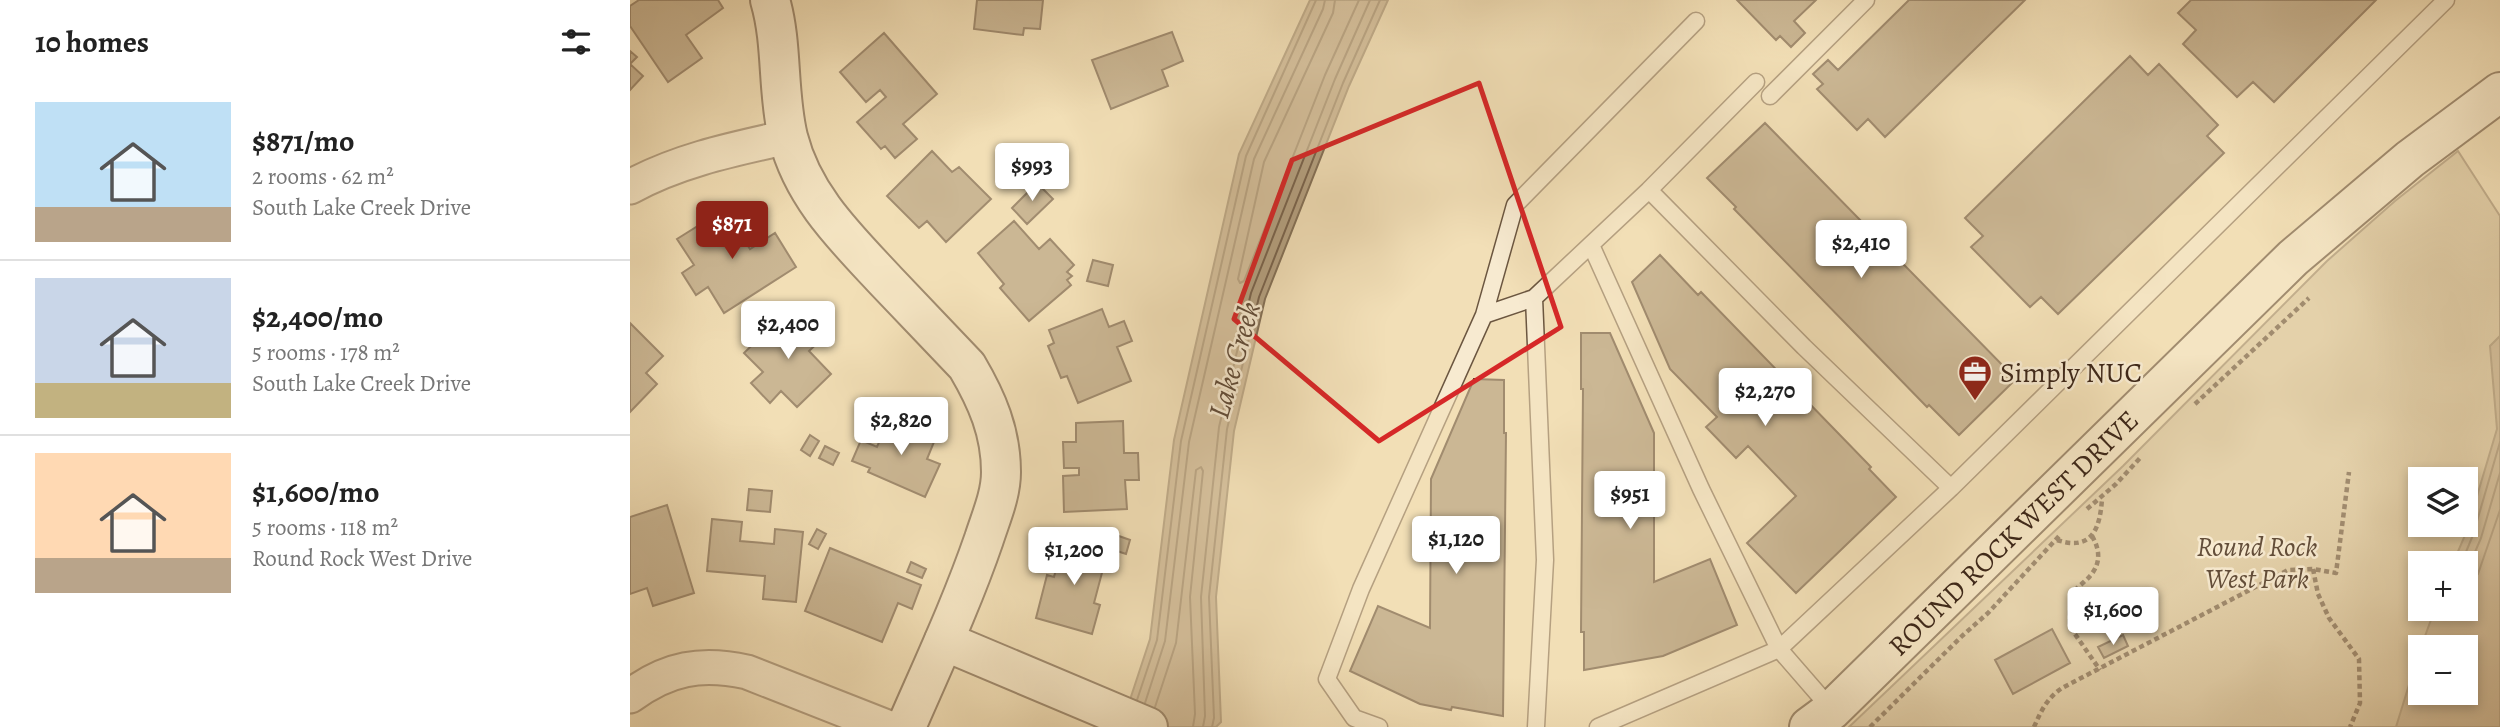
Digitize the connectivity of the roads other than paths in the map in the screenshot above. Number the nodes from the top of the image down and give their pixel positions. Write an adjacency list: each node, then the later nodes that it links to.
1 (770, 0): 8 (street)
2 (1866, 0): 7 (lane)
3 (2446, 0): 14 (lane)
4 (1696, 21): 13 (lane)
5 (1756, 82): 10 (lane)
6 (2500, 92): 18 (street, ROUND ROCK WEST DRIVE)
7 (1770, 96)
8 (788, 137): 9 (street); 15 (street)
9 (630, 187)
10 (1649, 190): 11 (lane); 14 (lane)
11 (1591, 244): 12 (lane); 16 (lane)
12 (1534, 298): 13 (lane); 23 (lane)
13 (1484, 315): 22 (lane)
14 (1951, 488): 16 (lane)
15 (944, 641): 20 (street); 21 (street)
16 (1779, 649): 18 (lane); 24 (lane)
17 (630, 696): 19 (street)
18 (1821, 719)
19 (887, 727)
20 (906, 727)
21 (1148, 727)
22 (1379, 727)
23 (1536, 727)
24 (1598, 727)

